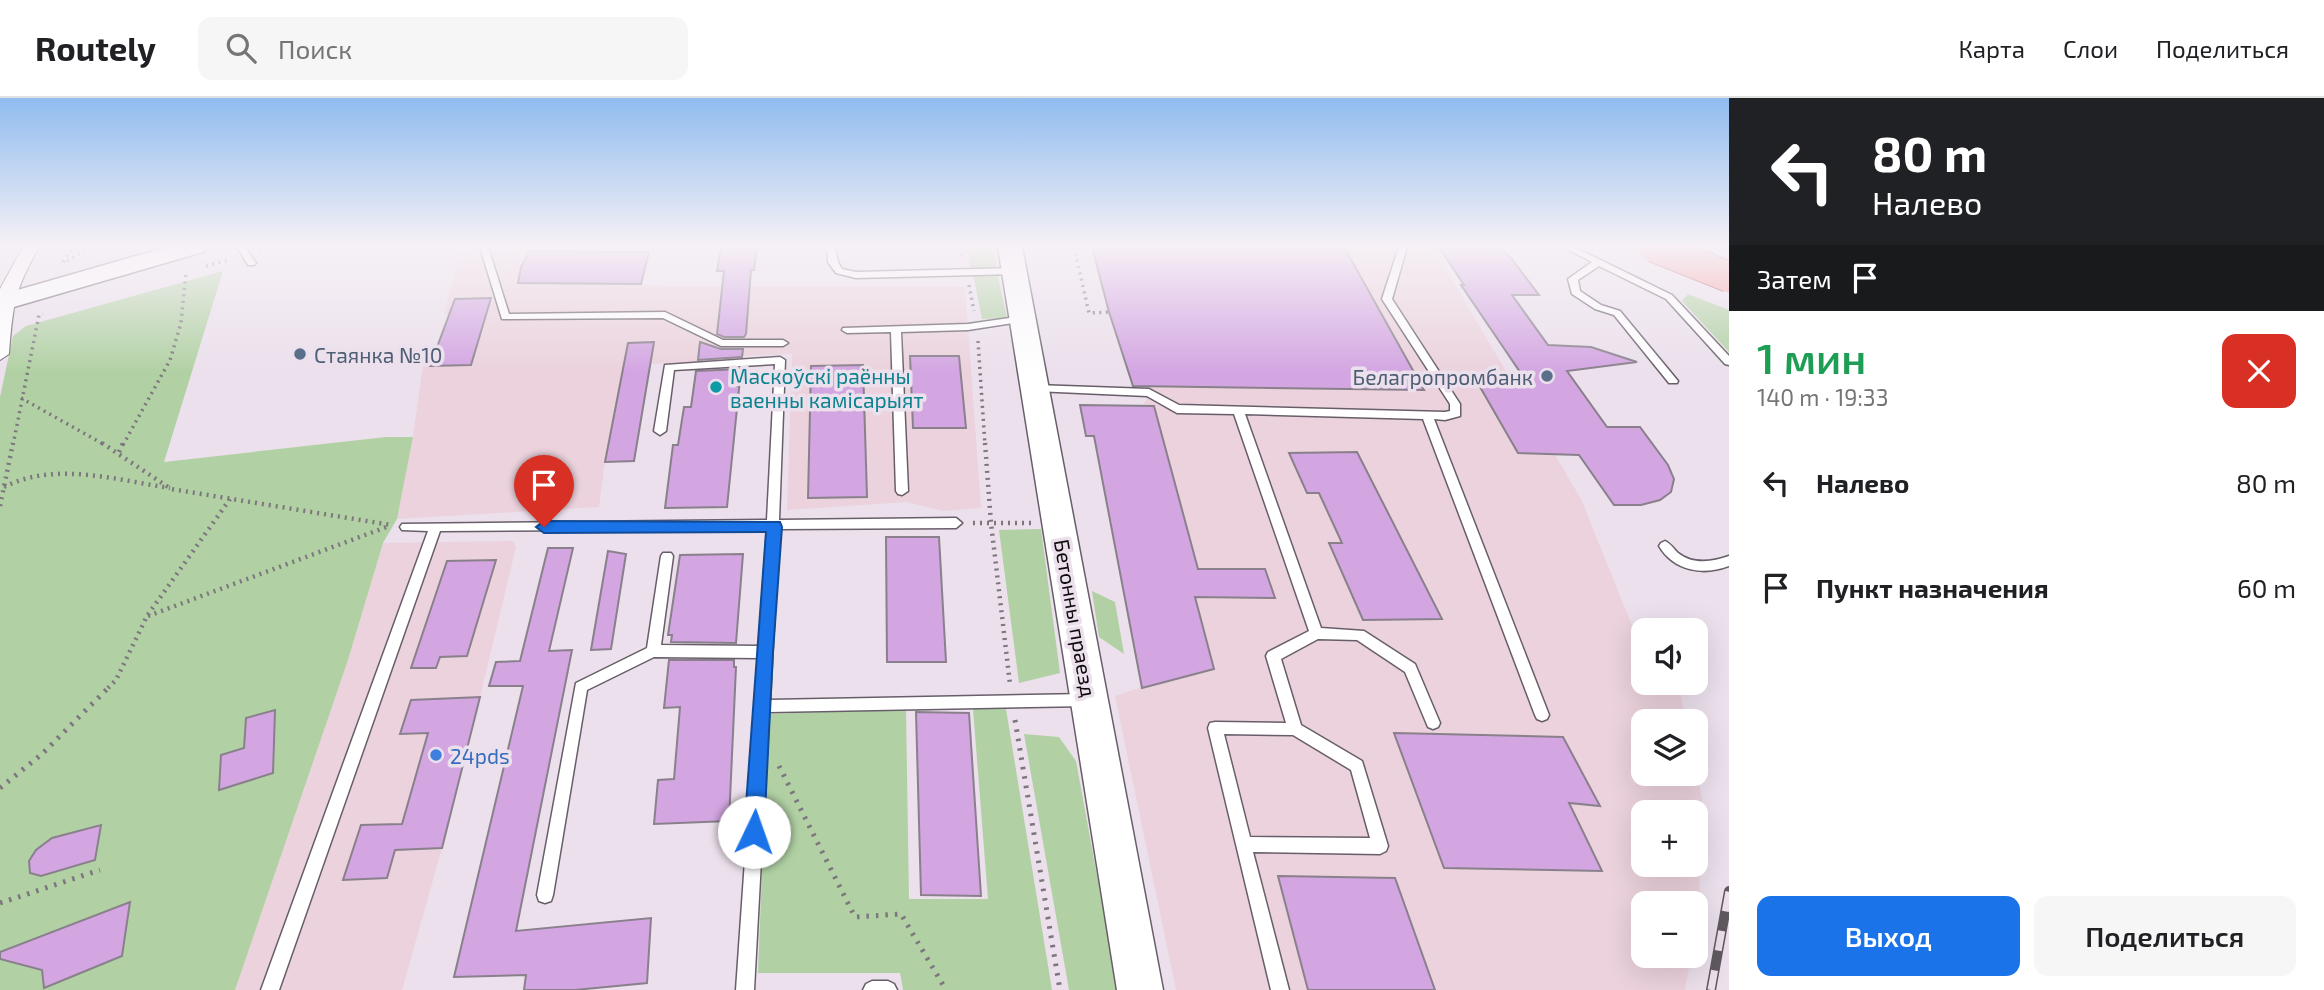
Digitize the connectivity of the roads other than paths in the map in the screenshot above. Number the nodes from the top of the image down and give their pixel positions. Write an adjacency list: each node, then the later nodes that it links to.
1 (51, 289): 7 (street)
2 (496, 289): 11 (lane)
3 (1018, 289): 8 (street, Бетонны праезд)
4 (1390, 289): 17 (lane)
5 (1573, 289): 14 (lane)
6 (1652, 289): 13 (lane)
7 (2, 303): 12 (street)
8 (1023, 319): 9 (lane); 15 (street, Бетонны праезд)
9 (896, 329): 10 (lane); 19 (lane)
10 (847, 330)
11 (783, 343)
12 (0, 354)
13 (1729, 362)
14 (1672, 381)
15 (1035, 388): 16 (lane); 30 (street, Бетонны праезд)
16 (1238, 411): 17 (lane); 27 (lane)
17 (1427, 416): 32 (lane)
18 (660, 431): 22 (lane)
19 (902, 491)
20 (956, 523): 22 (lane)
21 (406, 527): 23 (lane)
22 (775, 527): 23 (lane); 29 (lane)
23 (435, 529): 37 (lane)
24 (1665, 546): 26 (lane)
25 (667, 556): 28 (lane)
26 (1729, 561)
27 (1316, 633): 33 (lane); 34 (lane)
28 (653, 651): 29 (lane); 36 (lane)
29 (764, 652): 31 (lane)
30 (1090, 700): 31 (lane); 41 (street, Бетонны праезд)
31 (762, 706): 38 (lane)
32 (1542, 715)
33 (1433, 723)
34 (1295, 729): 35 (lane); 35 (lane)
35 (1244, 844): 42 (lane)
36 (545, 895)
37 (270, 990)
38 (745, 990)
39 (873, 990): 40 (lane)
40 (888, 990)
41 (1140, 990)
42 (1280, 990)

